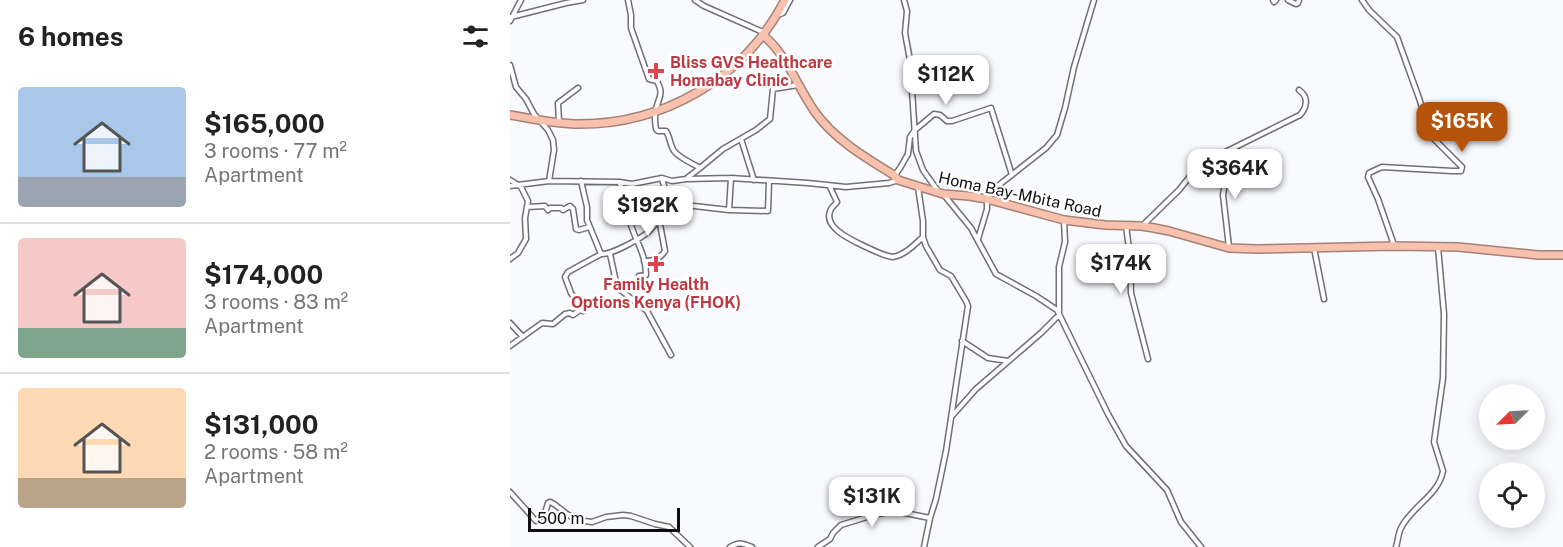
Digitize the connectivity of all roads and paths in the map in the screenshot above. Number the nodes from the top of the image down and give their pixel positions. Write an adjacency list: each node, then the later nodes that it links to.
1 (521, 0): 15 (street)
2 (583, 0): 15 (street)
3 (628, 0): 21 (street)
4 (695, 0): 13 (street)
5 (705, 0): 13 (street)
6 (785, 0): 14 (highway)
7 (790, 0): 14 (street)
8 (904, 0): 25 (street)
9 (1094, 0): 29 (street)
10 (1288, 0): 11 (street)
11 (1299, 0)
12 (1362, 0): 57 (street)
13 (704, 6): 16 (street)
14 (776, 15): 16 (highway)
15 (511, 19)
16 (763, 35): 18 (highway, Homa Bay-Mbita Road); 21 (highway)
17 (510, 65): 23 (street)
18 (799, 85): 26 (street); 30 (highway, Homa Bay-Mbita Road)
19 (578, 88): 24 (street)
20 (1299, 90): 27 (street)
21 (655, 112): 24 (highway); 28 (street)
22 (510, 115): 23 (highway)
23 (542, 121): 24 (highway); 36 (street)
24 (559, 123)
25 (915, 130): 29 (street); 30 (street); 44 (street)
26 (741, 139): 28 (street); 35 (street)
27 (1230, 150): 52 (street); 59 (street)
28 (700, 168): 33 (street)
29 (1012, 175): 45 (street)
30 (896, 177): 42 (street); 43 (highway, Homa Bay-Mbita Road)
31 (662, 178): 33 (street); 39 (street); 46 (street)
32 (731, 178): 33 (street); 35 (street); 48 (street)
33 (686, 179)
34 (510, 180): 40 (street)
35 (754, 180): 38 (street)
36 (549, 181): 37 (street); 40 (street)
37 (581, 181): 39 (street); 53 (street)
38 (769, 181): 42 (street); 48 (street)
39 (619, 182): 55 (street)
40 (518, 185): 41 (street); 47 (street)
41 (510, 186)
42 (829, 186): 54 (street)
43 (918, 186): 44 (highway, Homa Bay-Mbita Road); 54 (street)
44 (941, 193): 45 (highway, Homa Bay-Mbita Road); 56 (street)
45 (987, 199): 50 (highway, Homa Bay-Mbita Road); 56 (street)
46 (668, 203): 48 (street); 49 (street)
47 (527, 207): 53 (street); 64 (street)
48 (729, 210)
49 (659, 218): 55 (street); 65 (street)
50 (1064, 220): 51 (highway, Homa Bay-Mbita Road); 68 (street)
51 (1126, 226): 52 (highway, Homa Bay-Mbita Road); 74 (street)
52 (1141, 226): 59 (highway, Homa Bay-Mbita Road)
53 (589, 227): 61 (street)
54 (923, 237): 71 (street)
55 (637, 238): 62 (street); 65 (street)
56 (978, 240): 68 (street)
57 (1394, 246): 58 (highway, Homa Bay-Mbita Road); 60 (highway, Homa Bay-Mbita Road)
58 (1438, 247): 63 (highway, Homa Bay-Mbita Road); 85 (street)
59 (1229, 248): 60 (highway, Homa Bay-Mbita Road)
60 (1314, 248): 67 (street)
61 (601, 254): 62 (street); 70 (street)
62 (610, 254): 73 (street)
63 (1563, 255)
64 (510, 260)
65 (644, 261): 66 (street)
66 (639, 276)
67 (1323, 299)
68 (1059, 315): 75 (street); 84 (street)
69 (510, 323): 70 (street)
70 (523, 337): 72 (street)
71 (962, 341): 75 (street); 76 (street)
72 (510, 346)
73 (671, 356)
74 (1148, 359)
75 (1008, 361): 76 (street)
76 (952, 416): 78 (street)
77 (510, 492): 79 (street)
78 (930, 518): 82 (street); 83 (street)
79 (690, 547)
80 (730, 547): 81 (street)
81 (752, 547)
82 (818, 547)
83 (924, 547)
84 (1201, 547)
85 (1396, 547)

